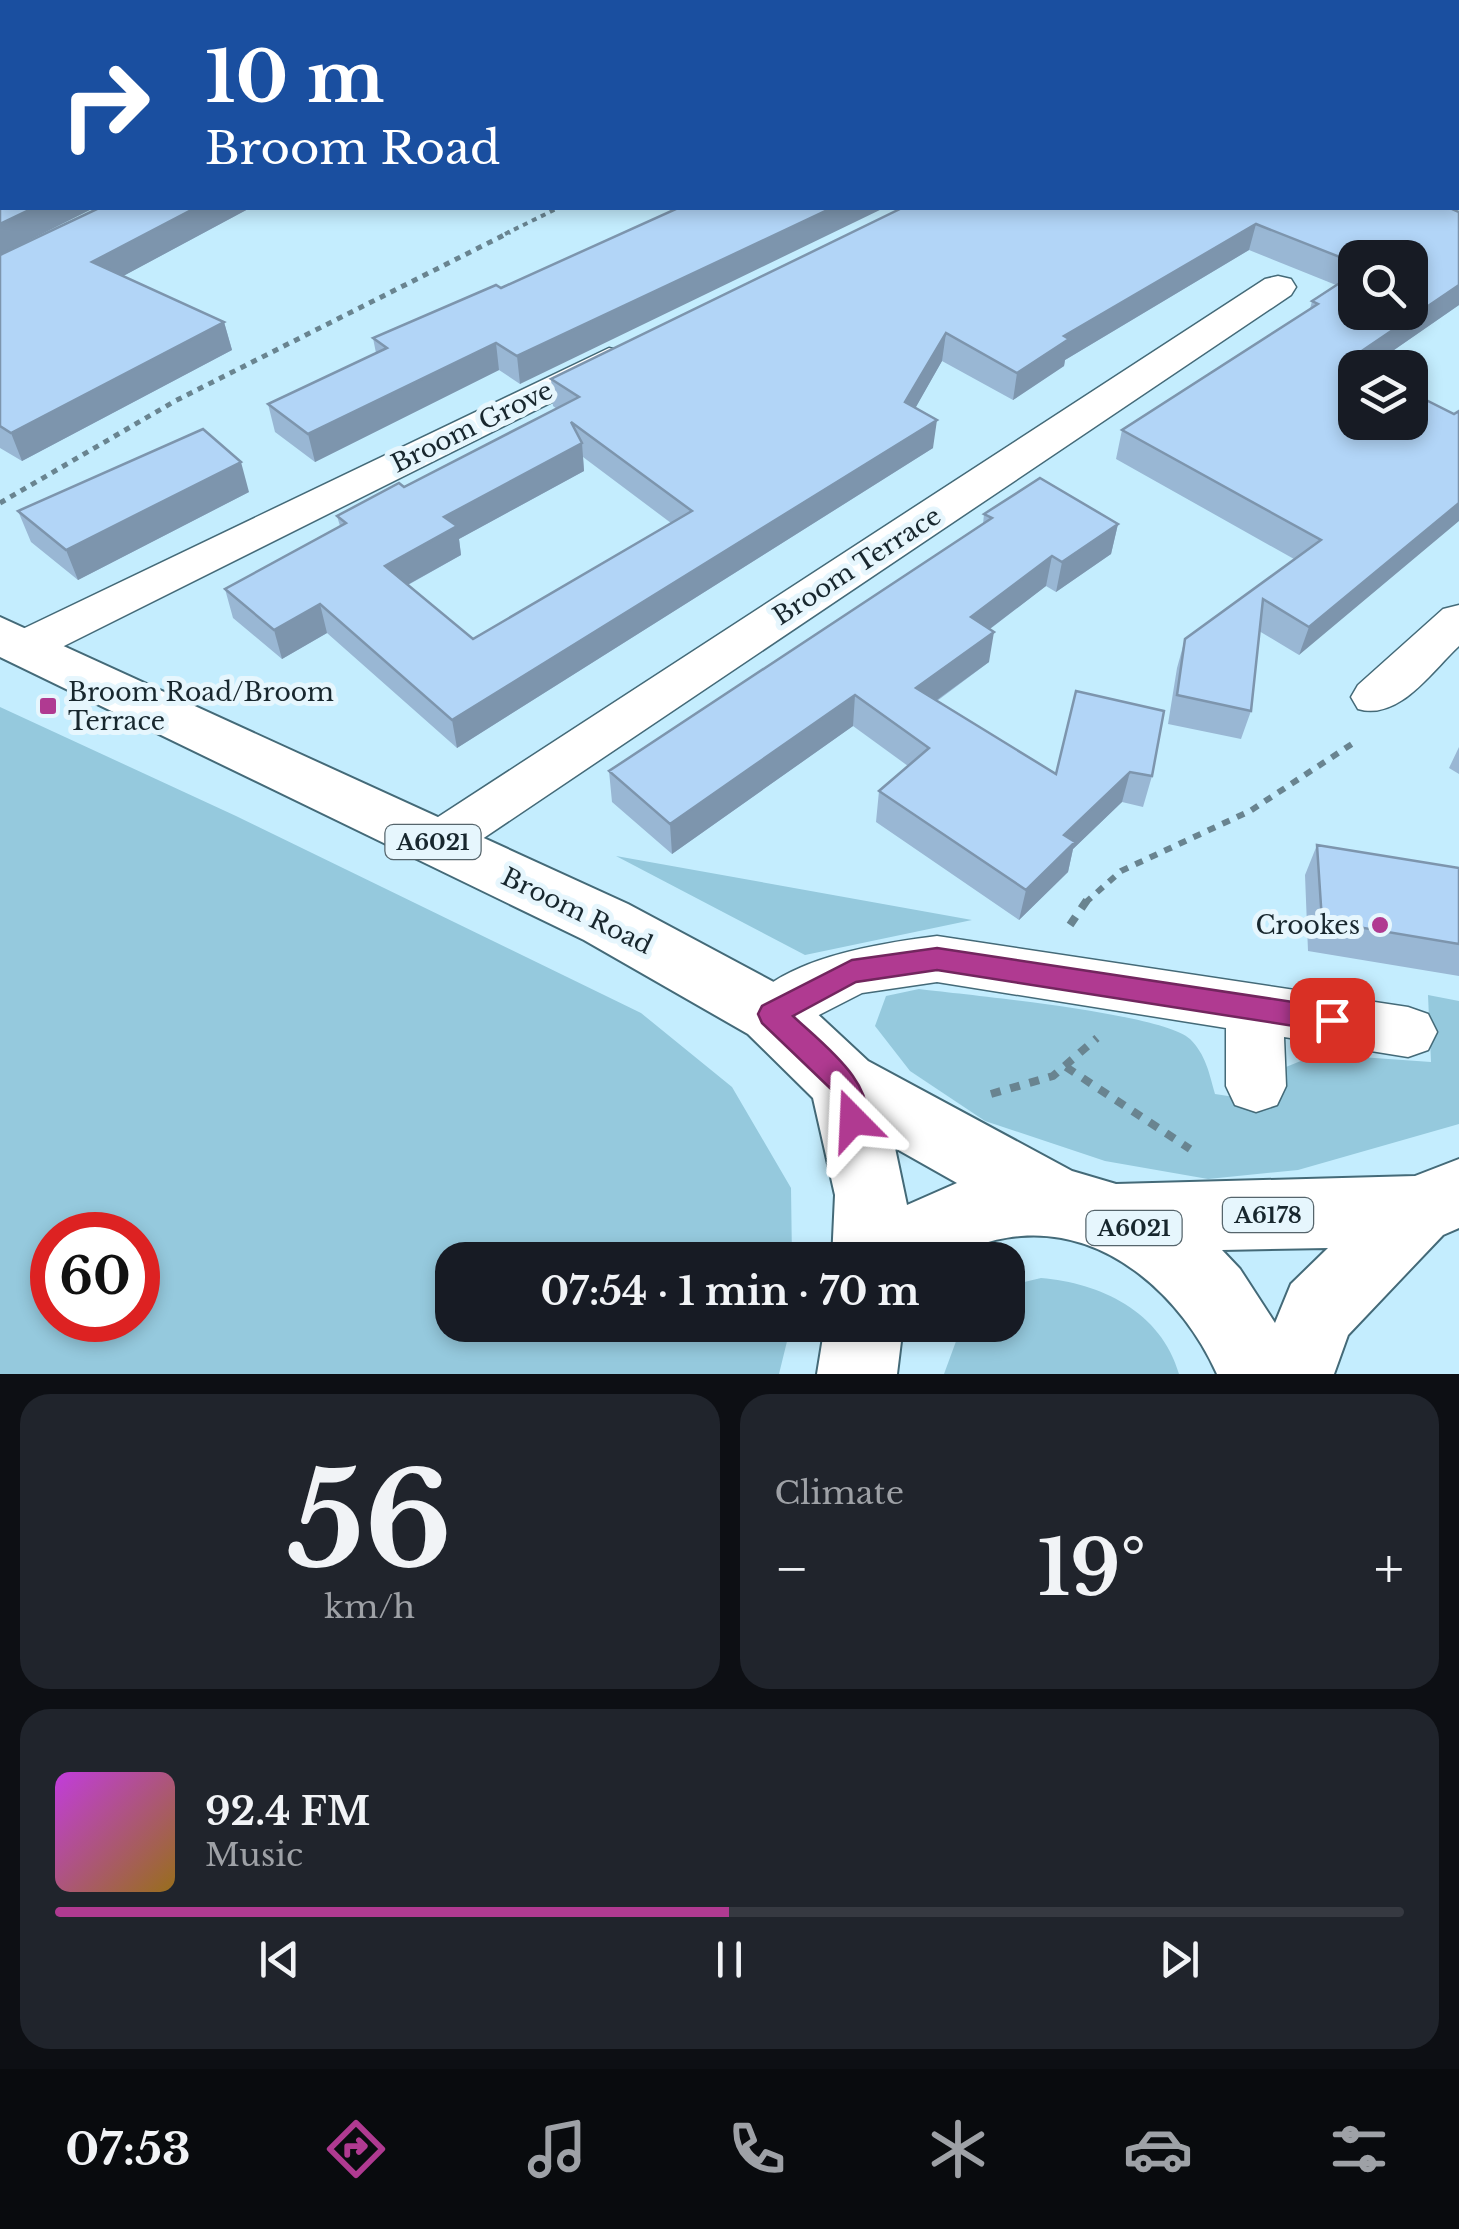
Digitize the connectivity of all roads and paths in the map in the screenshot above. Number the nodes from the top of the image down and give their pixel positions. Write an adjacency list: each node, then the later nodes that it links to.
1 (554, 210): 4 (path)
2 (1278, 288): 8 (street, Broom Terrace)
3 (650, 339): 6 (street, Broom Grove)
4 (0, 503)
5 (1459, 620): 7 (street)
6 (13, 641): 8 (main road, Broom Road / A6021)
7 (1375, 696): 9 (path)
8 (436, 844): 11 (main road, Broom Road / A6021)
9 (1043, 974): 10 (street); 11 (street)
10 (1255, 1008): 12 (street); 16 (street)
11 (772, 1014): 15 (main road, Broom Road / A6021)
12 (1408, 1032)
13 (1066, 1066): 20 (path)
14 (1053, 1076): 17 (path)
15 (844, 1083): 19 (main road, Broom Road / A6021); 21 (main road)
16 (1256, 1086)
17 (993, 1094)
18 (1438, 1202): 20 (main road, A6178); 26 (main road, A6178)
19 (1089, 1210): 20 (main road, A6178); 22 (main road, A6021); 25 (main road, A6021)
20 (1278, 1215)
21 (870, 1242)
22 (920, 1242)
23 (862, 1342): 24 (main road)
24 (857, 1374)
25 (1258, 1374)
26 (1294, 1374)

